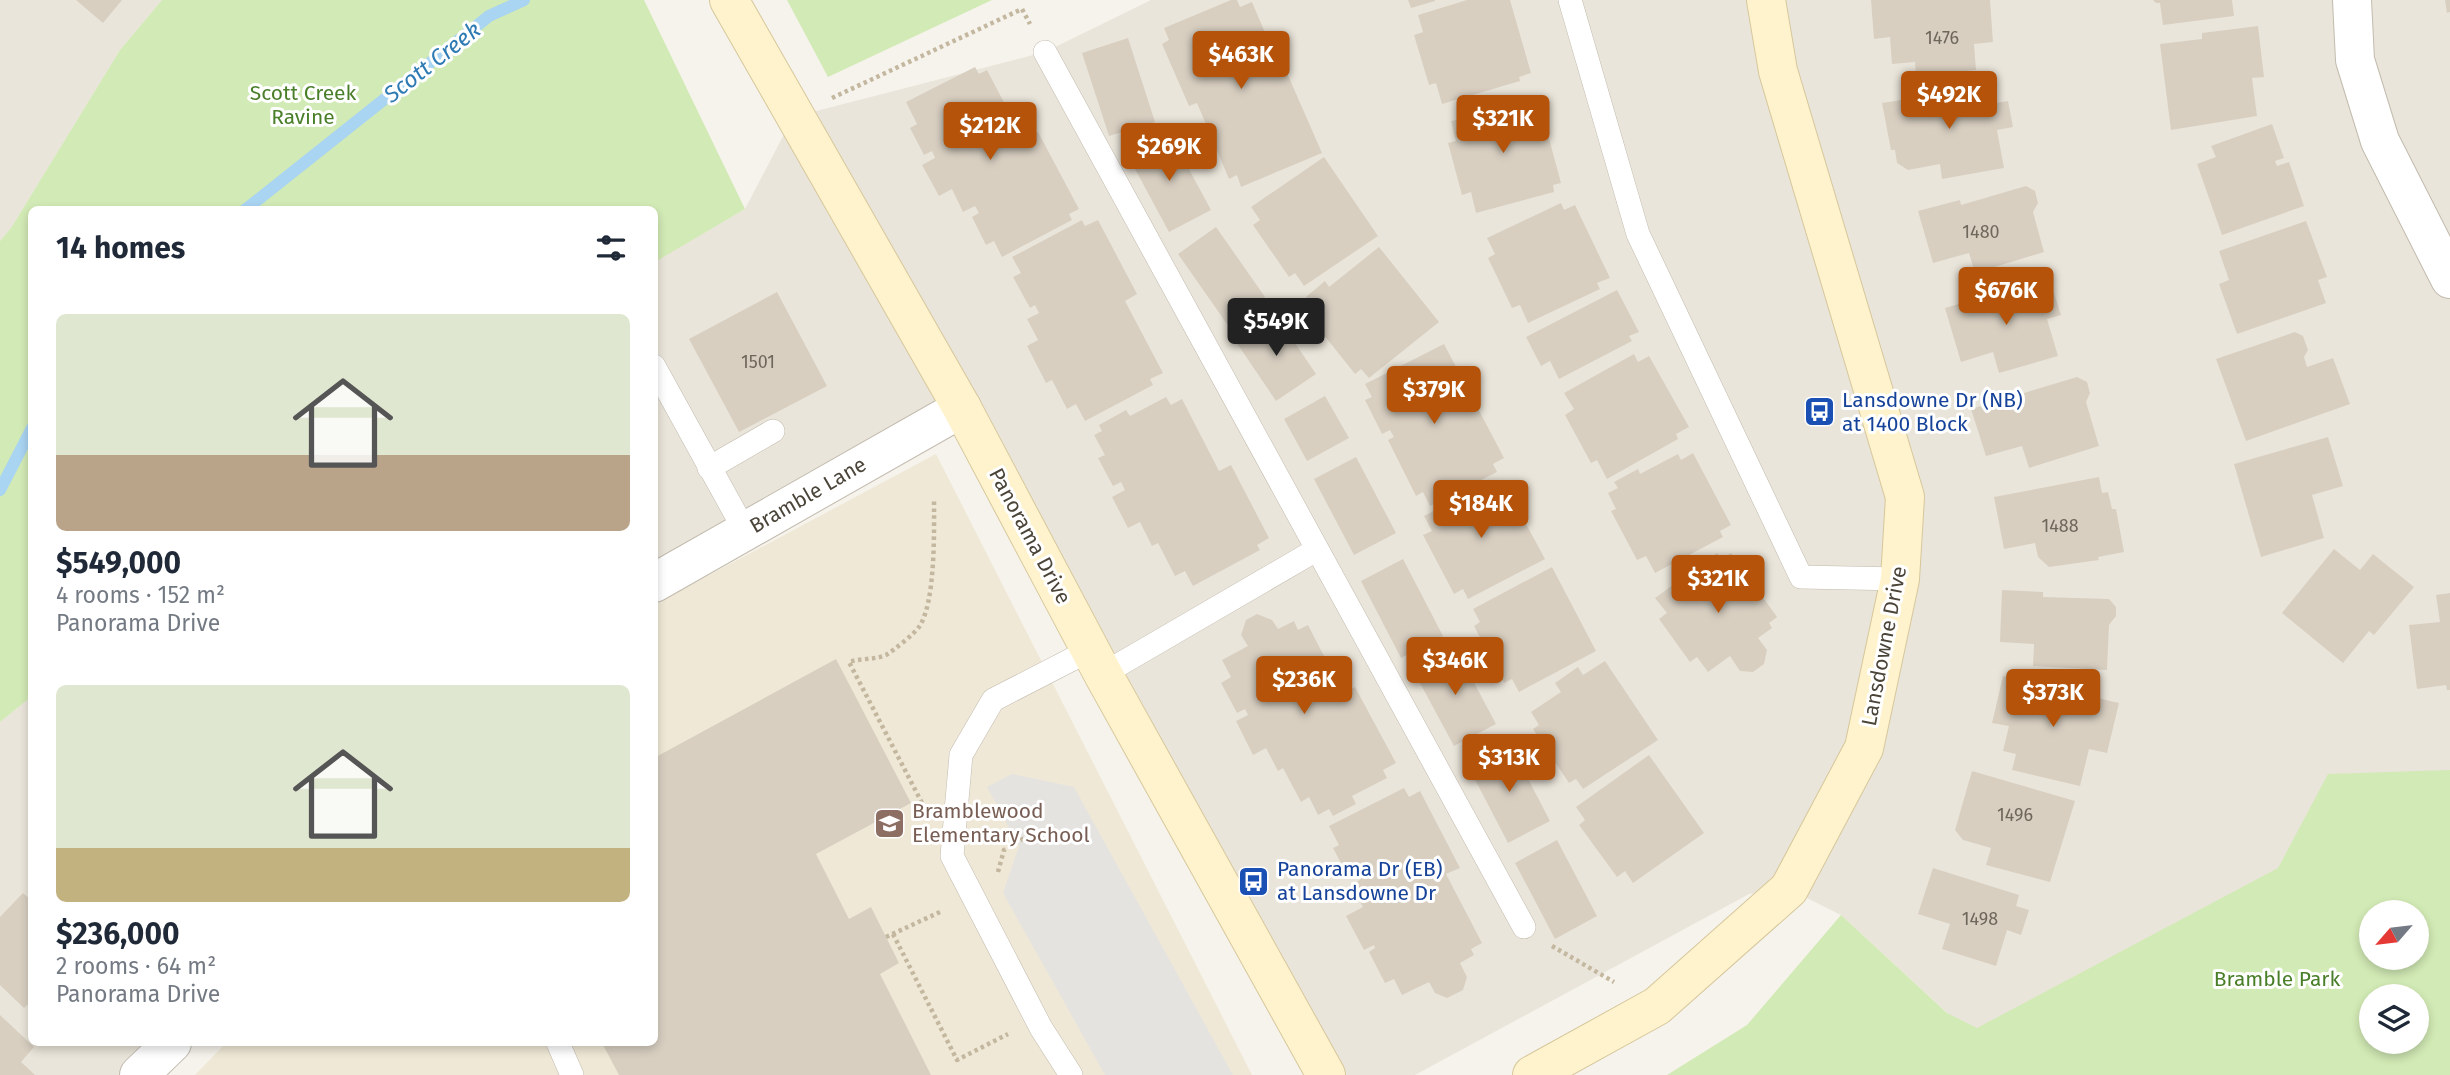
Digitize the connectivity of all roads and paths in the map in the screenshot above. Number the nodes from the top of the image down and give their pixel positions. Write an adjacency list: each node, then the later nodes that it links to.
1 (729, 0): 6 (street, Panorama Drive)
2 (1570, 0): 15 (lane)
3 (1766, 0): 15 (street, Lansdowne Drive)
4 (2351, 0): 7 (street)
5 (1045, 52): 6 (path); 14 (lane)
6 (793, 117): 9 (street, Panorama Drive)
7 (2450, 279)
8 (658, 373): 11 (lane)
9 (962, 408): 13 (street, Bramble Lane); 17 (street, Panorama Drive)
10 (773, 430): 11 (lane)
11 (709, 468): 13 (lane)
12 (934, 498): 18 (path)
13 (746, 531): 16 (street, Bramble Lane)
14 (1316, 550): 17 (lane); 22 (lane)
15 (1900, 579): 25 (street, Lansdowne Drive)
16 (658, 581)
17 (1097, 662): 31 (lane); 32 (street, Panorama Drive)
18 (926, 811)
19 (1031, 834): 20 (path)
20 (994, 883)
21 (940, 912): 23 (path)
22 (1524, 927): 25 (path)
23 (893, 934): 24 (path); 26 (path)
24 (886, 937)
25 (1657, 1006): 33 (street, Lansdowne Drive)
26 (1009, 1034)
27 (169, 1046): 29 (street)
28 (559, 1046): 30 (lane)
29 (139, 1075)
30 (572, 1075)
31 (1071, 1075)
32 (1326, 1075)
33 (1532, 1075)

